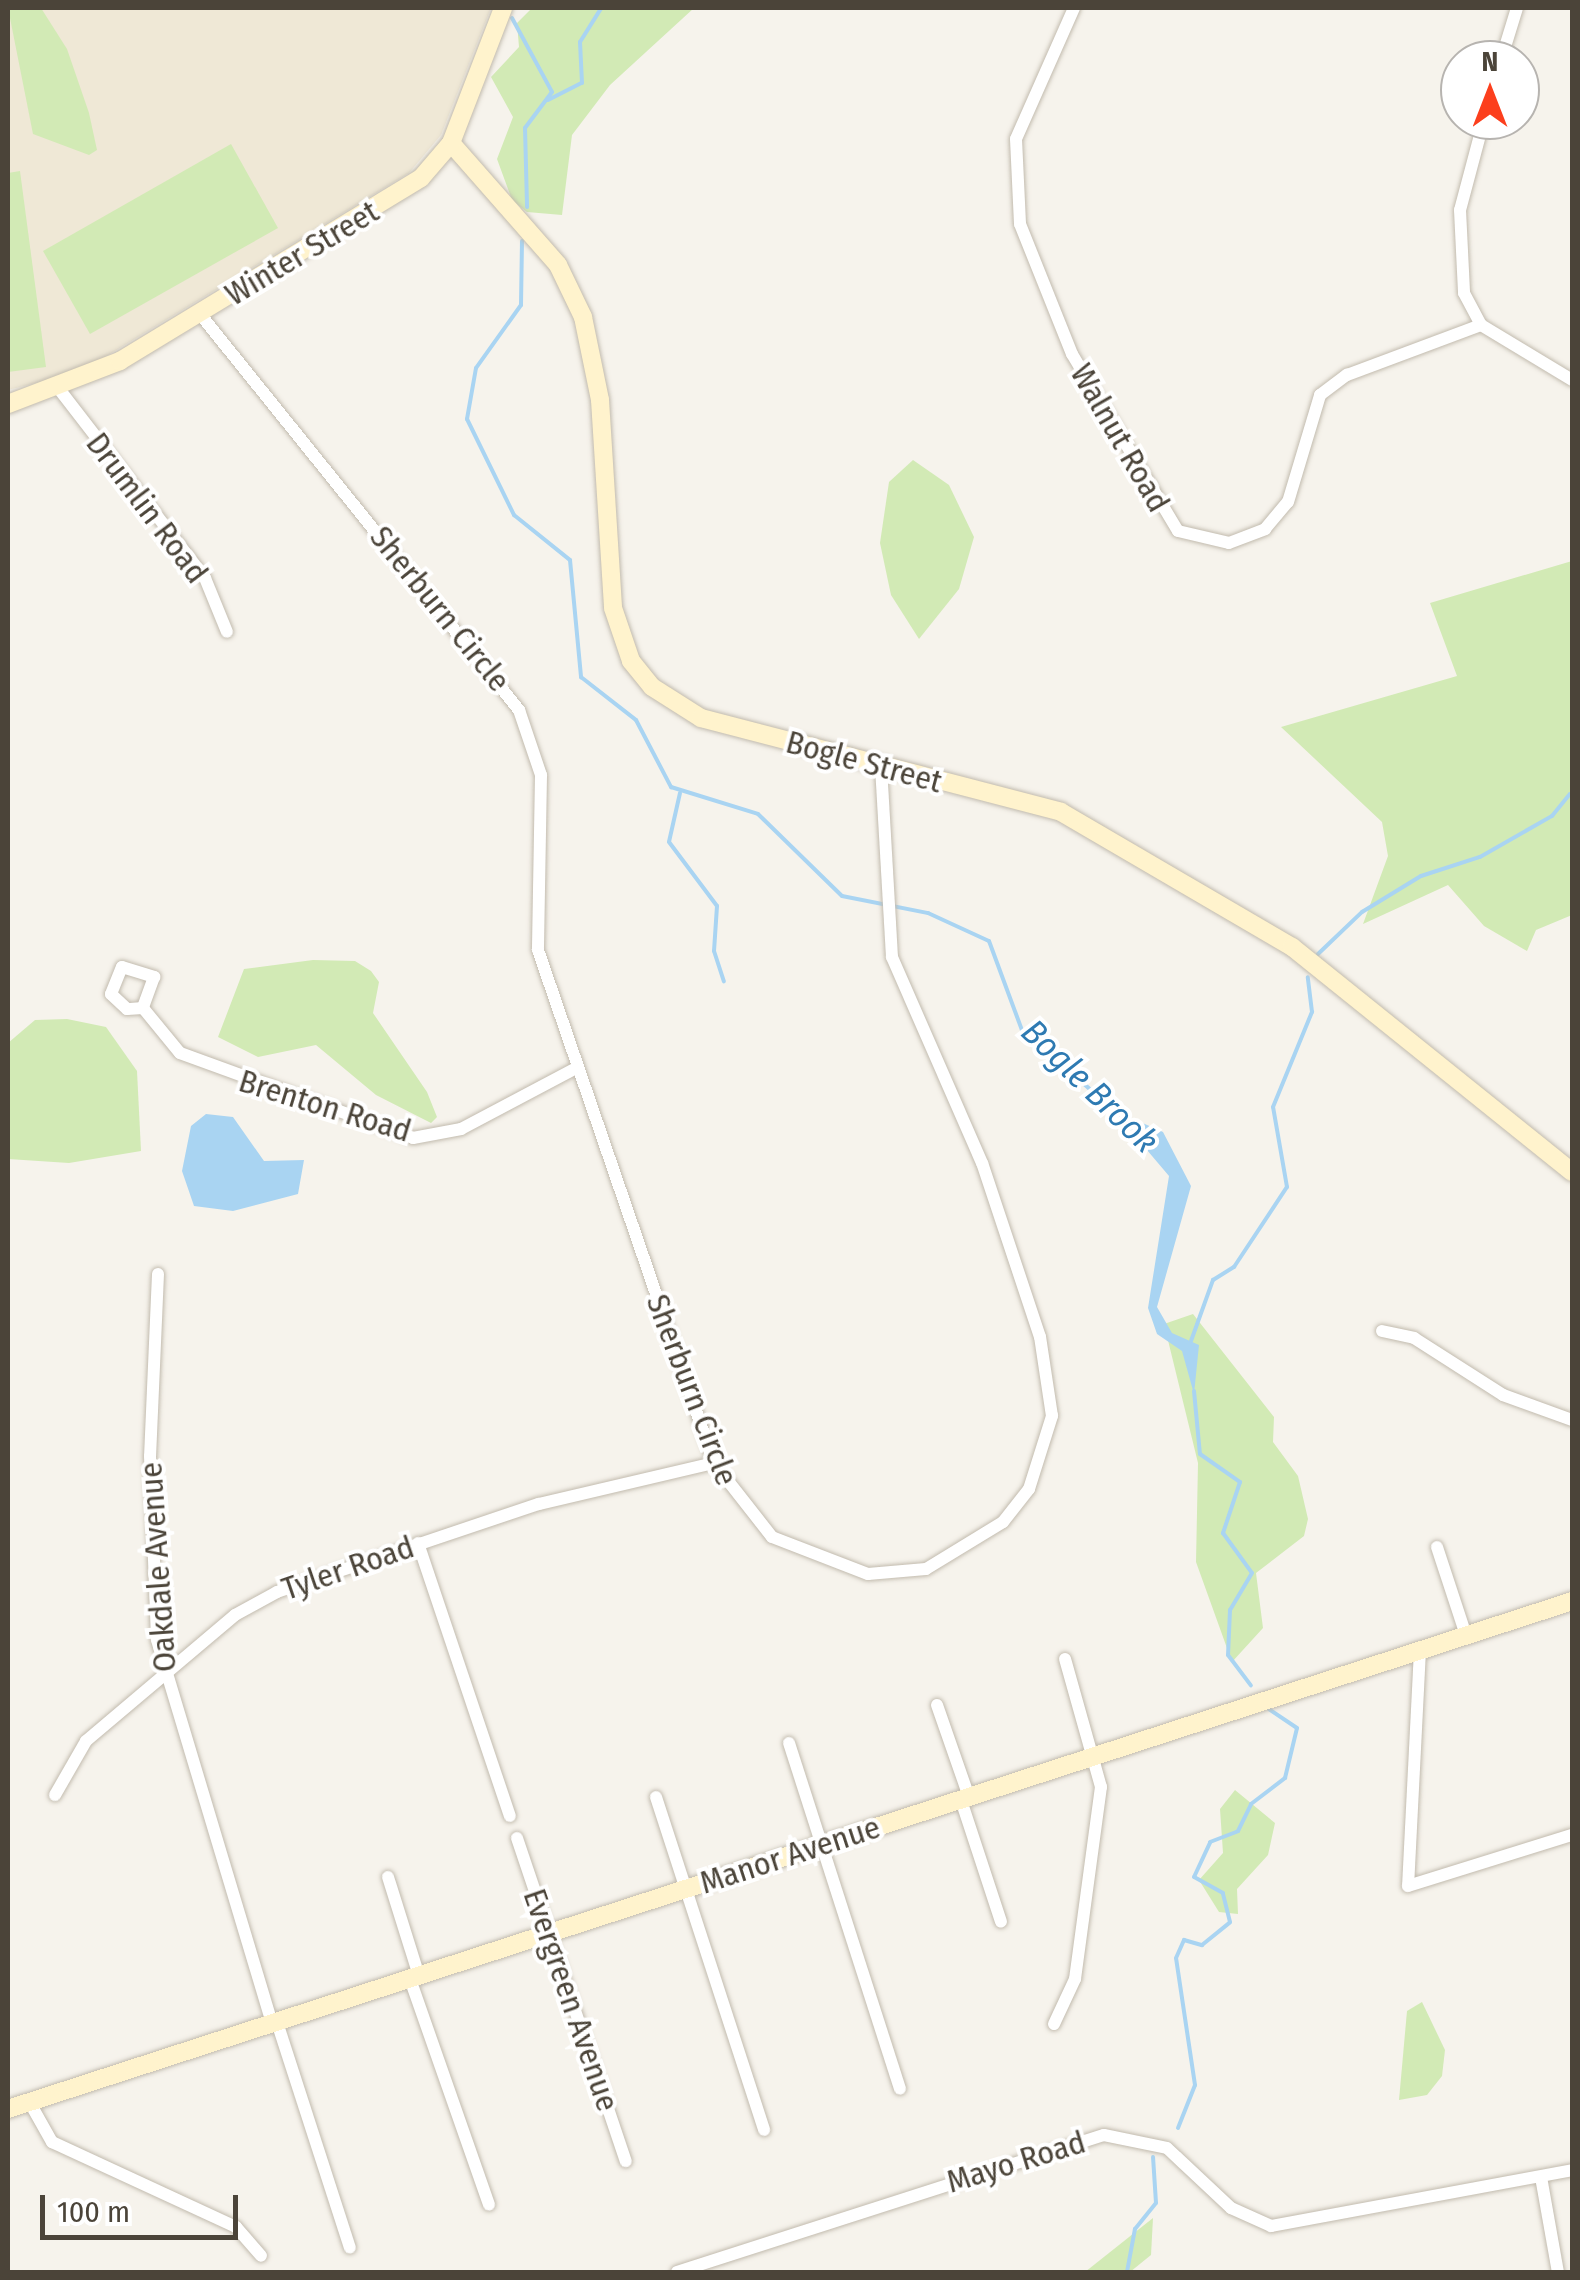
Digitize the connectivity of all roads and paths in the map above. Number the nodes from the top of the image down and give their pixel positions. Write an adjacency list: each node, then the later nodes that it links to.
1 (503, 8): 6 (street, Winter Street)
2 (1074, 8): 8 (street, Walnut Road)
3 (1517, 8): 4 (street)
4 (1507, 40)
5 (1480, 140): 8 (street)
6 (451, 143): 7 (street, Winter Street); 13 (street, Bogle Street)
7 (200, 314): 10 (street, Winter Street); 15 (street, Sherburn Circle)
8 (1481, 325): 9 (street)
9 (1572, 380)
10 (60, 389): 11 (street, Winter Street); 12 (street, Drumlin Road)
11 (8, 404)
12 (227, 632)
13 (882, 769): 16 (street, Bogle Street); 20 (street, Sherburn Circle)
14 (142, 1008): 15 (street, Brenton Road)
15 (578, 1067): 20 (street, Sherburn Circle)
16 (1572, 1172)
17 (158, 1274): 27 (street, Oakdale Avenue)
18 (1382, 1332): 19 (street)
19 (1572, 1420)
20 (714, 1463): 21 (street, Tyler Road)
21 (418, 1544): 27 (street, Tyler Road); 34 (street)
22 (1437, 1547): 24 (street)
23 (1572, 1601): 24 (street, Manor Avenue)
24 (1466, 1635): 25 (street, Manor Avenue)
25 (1420, 1650): 30 (street, Manor Avenue); 35 (street)
26 (1065, 1659): 30 (street)
27 (163, 1678): 31 (street, Tyler Road); 43 (street, Oakdale Avenue)
28 (937, 1705): 33 (street)
29 (789, 1743): 37 (street)
30 (1097, 1756): 33 (street, Manor Avenue); 44 (street)
31 (55, 1795)
32 (656, 1797): 39 (street)
33 (965, 1799): 37 (street, Manor Avenue); 40 (street)
34 (510, 1816)
35 (1572, 1836)
36 (517, 1838): 41 (street, Evergreen Avenue)
37 (824, 1844): 39 (street, Manor Avenue); 45 (street)
38 (388, 1878): 42 (street)
39 (685, 1890): 41 (street, Manor Avenue); 48 (street)
40 (1001, 1922)
41 (548, 1934): 42 (street, Manor Avenue); 49 (street, Evergreen Avenue)
42 (415, 1977): 43 (street, Manor Avenue); 52 (street)
43 (274, 2023): 46 (street, Manor Avenue); 53 (street, Oakdale Avenue)
44 (1054, 2024)
45 (900, 2090)
46 (30, 2102): 47 (street, Manor Avenue); 54 (street)
47 (8, 2109)
48 (764, 2130)
49 (626, 2162)
50 (1572, 2170): 51 (street, Mayo Road)
51 (1541, 2176): 55 (street, Mayo Road); 56 (street)
52 (488, 2205)
53 (350, 2248)
54 (261, 2256)
55 (677, 2272)
56 (1558, 2272)

